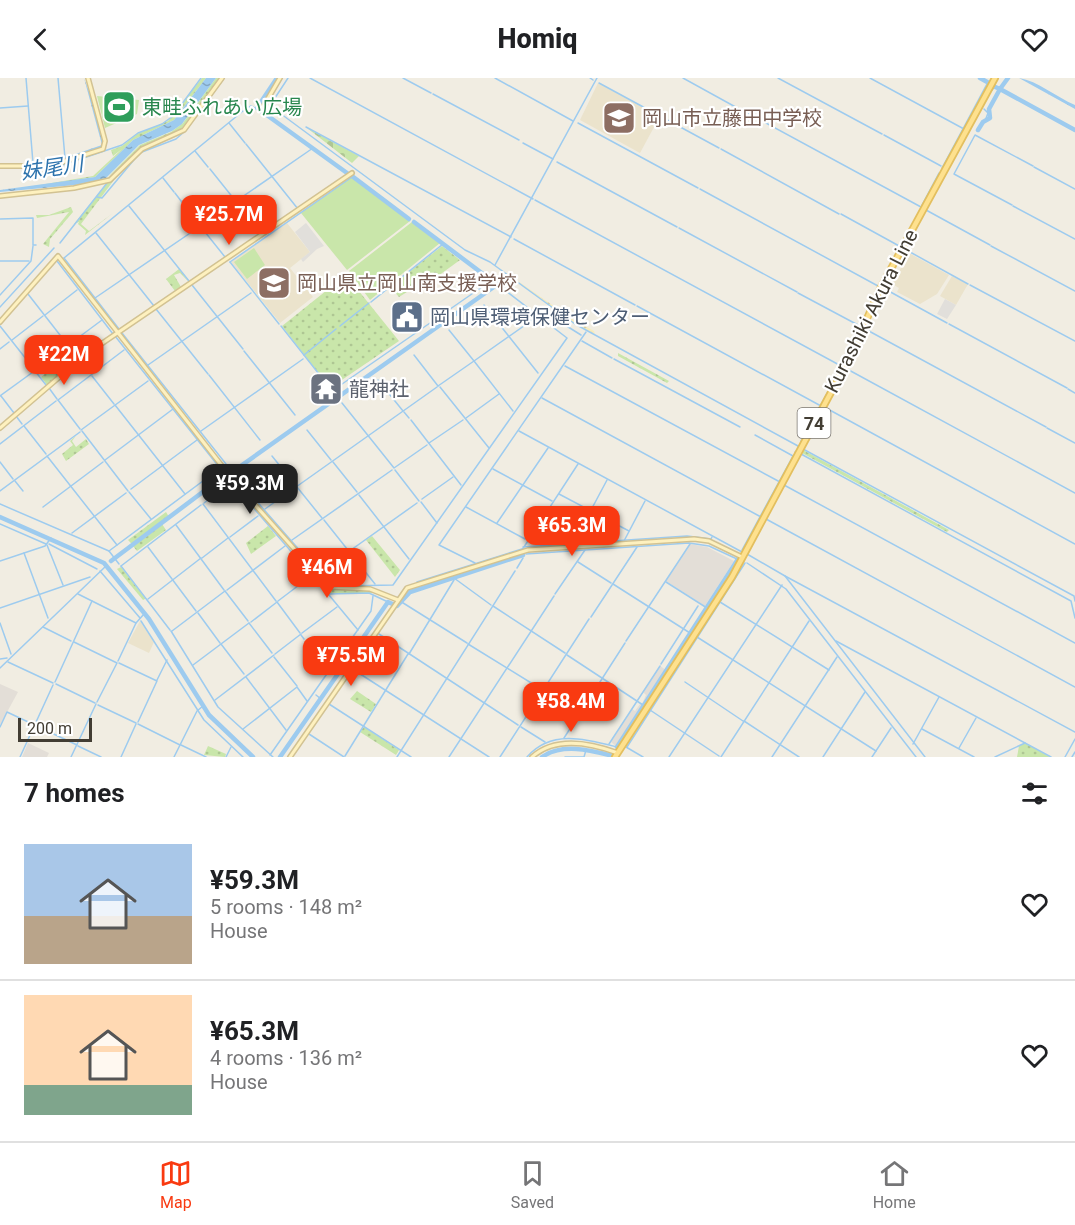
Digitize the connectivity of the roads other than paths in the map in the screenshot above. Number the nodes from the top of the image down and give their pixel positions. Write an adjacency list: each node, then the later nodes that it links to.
1 (88, 78): 6 (street)
2 (222, 78): 8 (street)
3 (280, 78): 5 (street)
4 (995, 78): 12 (main road, Kurashiki Akura Line / 74)
5 (263, 106)
6 (0, 166)
7 (352, 173): 10 (street)
8 (0, 196)
9 (0, 322): 10 (street)
10 (118, 332): 11 (street); 13 (street)
11 (0, 428)
12 (740, 556): 13 (street); 14 (main road, Kurashiki Akura Line / 74)
13 (396, 603): 15 (street)
14 (617, 755): 16 (street)
15 (290, 757)
16 (532, 757)

